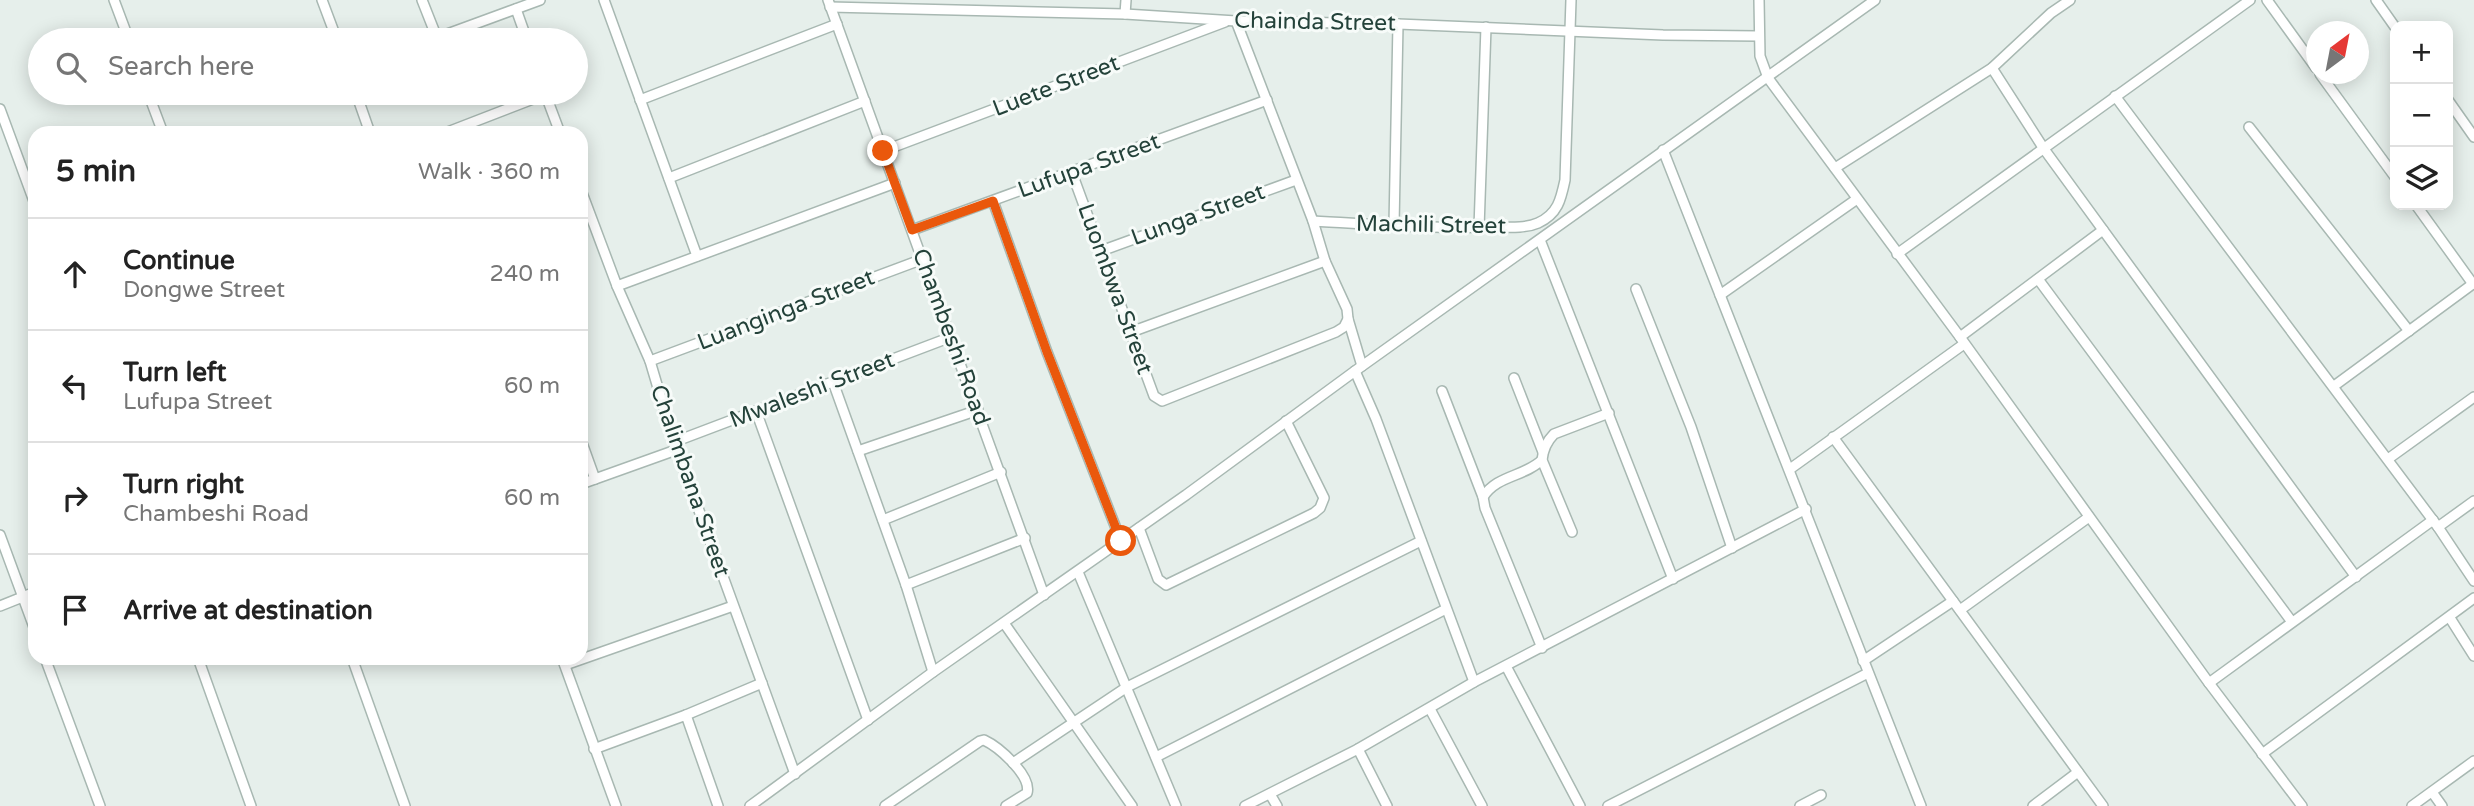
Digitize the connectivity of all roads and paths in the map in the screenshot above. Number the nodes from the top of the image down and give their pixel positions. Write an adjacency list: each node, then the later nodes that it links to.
1 (114, 0): 22 (street)
2 (322, 0): 23 (street)
3 (422, 0): 24 (street)
4 (540, 0): 15 (street)
5 (604, 0): 34 (street)
6 (1126, 0): 16 (street)
7 (1571, 0): 27 (street)
8 (1759, 0): 28 (street)
9 (1875, 0): 31 (street)
10 (2070, 0): 30 (street)
11 (2250, 0): 33 (street)
12 (2267, 0): 29 (street)
13 (2376, 0): 18 (street)
14 (829, 3): 16 (street, Chainda Street); 19 (street, Chambeshi Road)
15 (516, 9): 25 (street); 26 (street)
16 (1125, 14): 17 (street, Chainda Street)
17 (1232, 21): 20 (street, Chainda Street); 35 (street); 51 (street, Luete Street)
18 (2391, 21)
19 (837, 24): 34 (street); 36 (street, Chambeshi Road)
20 (1398, 24): 21 (street, Chainda Street); 65 (street)
21 (1486, 27): 27 (street, Chainda Street); 66 (street)
22 (124, 28)
23 (332, 28)
24 (431, 28)
25 (464, 28)
26 (523, 28)
27 (1569, 30): 28 (street, Chainda Street); 63 (street)
28 (1758, 36): 31 (street)
29 (2306, 54)
30 (1992, 68): 49 (street); 52 (street)
31 (1768, 78): 50 (street); 52 (street)
32 (2327, 84): 53 (street)
33 (2115, 96): 49 (street); 89 (street)
34 (640, 100): 55 (street)
35 (1267, 100): 54 (street, Lufupa Street); 56 (street)
36 (865, 101): 51 (street, Chambeshi Road); 55 (street)
37 (152, 105): 43 (street)
38 (360, 105): 44 (street)
39 (515, 105): 45 (street)
40 (550, 105): 46 (street)
41 (2453, 107): 48 (street)
42 (0, 108): 58 (street)
43 (160, 126)
44 (368, 126)
45 (462, 126)
46 (557, 126)
47 (2249, 127): 81 (street)
48 (2474, 137)
49 (2044, 149): 68 (street); 71 (street)
50 (1663, 150): 69 (street); 79 (street)
51 (883, 151): 57 (street, Chambeshi Road)
52 (1835, 168): 59 (street)
53 (2390, 170)
54 (1072, 173): 60 (street, Lufupa Street); 70 (street, Luombwa Street)
55 (669, 178): 72 (street)
56 (1296, 180): 64 (street); 70 (street, Lunga Street)
57 (894, 183): 67 (street, Chambeshi Road); 72 (street)
58 (28, 185)
59 (1857, 199): 71 (street); 79 (street)
60 (993, 201): 67 (street, Lufupa Street); 116 (street)
61 (588, 209): 77 (street, Chalimbana Street)
62 (2420, 210): 76 (street)
63 (1543, 220): 66 (street, Machili Street); 69 (street)
64 (1313, 221): 65 (street, Machili Street); 74 (street)
65 (1394, 225): 66 (street, Machili Street)
66 (1479, 228)
67 (912, 230): 73 (street, Chambeshi Road)
68 (2103, 230): 75 (street); 120 (street)
69 (1543, 238): 86 (street); 94 (street)
70 (1101, 251): 82 (street, Luombwa Street)
71 (1897, 254): 84 (street)
72 (697, 256): 77 (street)
73 (922, 259): 83 (street, Chambeshi Road); 85 (street, Luanginga Street)
74 (1325, 261): 80 (street); 82 (street)
75 (2038, 279): 84 (street); 135 (street)
76 (2474, 284): 81 (street)
77 (617, 286): 85 (street, Chalimbana Street)
78 (1636, 289): 118 (street)
79 (1720, 295): 102 (street)
80 (1348, 319): 82 (street, Luombwa Street); 86 (street)
81 (2409, 331): 89 (street)
82 (1131, 332)
83 (951, 337): 88 (street, Mwaleshi Street); 92 (street, Chambeshi Road)
84 (1962, 340): 96 (street); 109 (street)
85 (650, 361): 97 (street, Chalimbana Street)
86 (1359, 368): 95 (street); 117 (street)
87 (1514, 378): 99 (street)
88 (833, 382): 93 (street, Mwaleshi Street); 98 (street)
89 (2334, 386): 100 (street)
90 (1442, 391): 106 (street)
91 (2474, 397): 100 (street)
92 (978, 410): 98 (street); 103 (street, Chambeshi Road)
93 (756, 411): 97 (street, Mwaleshi Street); 154 (street)
94 (1609, 413): 99 (street); 121 (street)
95 (1286, 421): 112 (street); 112 (street)
96 (1833, 437): 102 (street); 128 (street)
97 (675, 446): 104 (street, Mwaleshi Street); 130 (street, Chalimbana Street)
98 (858, 451): 110 (street)
99 (1542, 456): 106 (street); 113 (street)
100 (2388, 459): 111 (street)
101 (588, 460): 104 (street)
102 (1790, 469): 108 (street)
103 (1001, 472): 110 (street); 115 (street, Chambeshi Road)
104 (595, 479): 105 (street, Mwaleshi Street)
105 (588, 482)
106 (1483, 497): 137 (street)
107 (2474, 501): 111 (street)
108 (1806, 509): 118 (street); 140 (street)
109 (2089, 517): 132 (street); 150 (street)
110 (883, 520): 123 (street)
111 (2436, 523): 120 (street); 122 (street)
112 (1139, 528): 116 (street)
113 (1572, 532)
114 (0, 535): 126 (street)
115 (1025, 538): 123 (street); 125 (street, Chambeshi Road)
116 (1121, 541): 119 (street)
117 (1421, 541): 131 (street); 151 (street)
118 (1732, 548): 121 (street)
119 (1078, 572): 125 (street); 151 (street)
120 (2356, 577): 135 (street)
121 (1673, 579): 137 (street)
122 (2474, 582)
123 (906, 585): 146 (street)
124 (28, 595): 126 (street)
125 (1044, 596): 136 (street)
126 (23, 597): 129 (street); 133 (street)
127 (2474, 598): 134 (street)
128 (1953, 601): 132 (street); 140 (street)
129 (0, 606)
130 (733, 606): 138 (street); 149 (street, Chalimbana Street)
131 (1446, 609): 148 (street); 159 (street)
132 (1960, 610): 162 (street)
133 (28, 611)
134 (2450, 618): 139 (street); 158 (street)
135 (2292, 622): 150 (street)
136 (1004, 623): 146 (street); 155 (street)
137 (1542, 648): 145 (street)
138 (588, 654)
139 (2474, 656)
140 (1863, 661): 147 (street)
141 (49, 665): 167 (street)
142 (201, 665): 168 (street)
143 (355, 665): 169 (street)
144 (564, 665): 156 (street)
145 (1506, 666): 148 (street); 181 (street)
146 (933, 672): 154 (street)
147 (1868, 673): 182 (street); 184 (street)
148 (1474, 682): 152 (street)
149 (762, 683): 153 (street); 163 (street, Chalimbana Street)
150 (2209, 683): 158 (street)
151 (1127, 687): 155 (street); 159 (street)
152 (1430, 709): 157 (street); 180 (street)
153 (686, 715): 156 (street); 171 (street)
154 (868, 720): 163 (street)
155 (1072, 722): 161 (street); 175 (street)
156 (594, 749): 170 (street)
157 (1358, 749): 165 (street); 179 (street)
158 (2262, 754): 187 (street)
159 (1156, 757): 176 (street)
160 (2474, 761): 164 (street)
161 (1013, 762): 173 (street); 174 (street)
162 (2078, 772): 185 (street); 186 (street)
163 (795, 774): 172 (street)
164 (2432, 792): 188 (street); 189 (street)
165 (1270, 794): 177 (street); 178 (street)
166 (1821, 795): 183 (street)
167 (100, 806)
168 (251, 806)
169 (405, 806)
170 (616, 806)
171 (718, 806)
172 (750, 806)
173 (885, 806)
174 (1006, 806)
175 (1132, 806)
176 (1176, 806)
177 (1245, 806)
178 (1277, 806)
179 (1387, 806)
180 (1482, 806)
181 (1580, 806)
182 (1608, 806)
183 (1800, 806)
184 (1921, 806)
185 (2033, 806)
186 (2103, 806)
187 (2302, 806)
188 (2412, 806)
189 (2442, 806)

